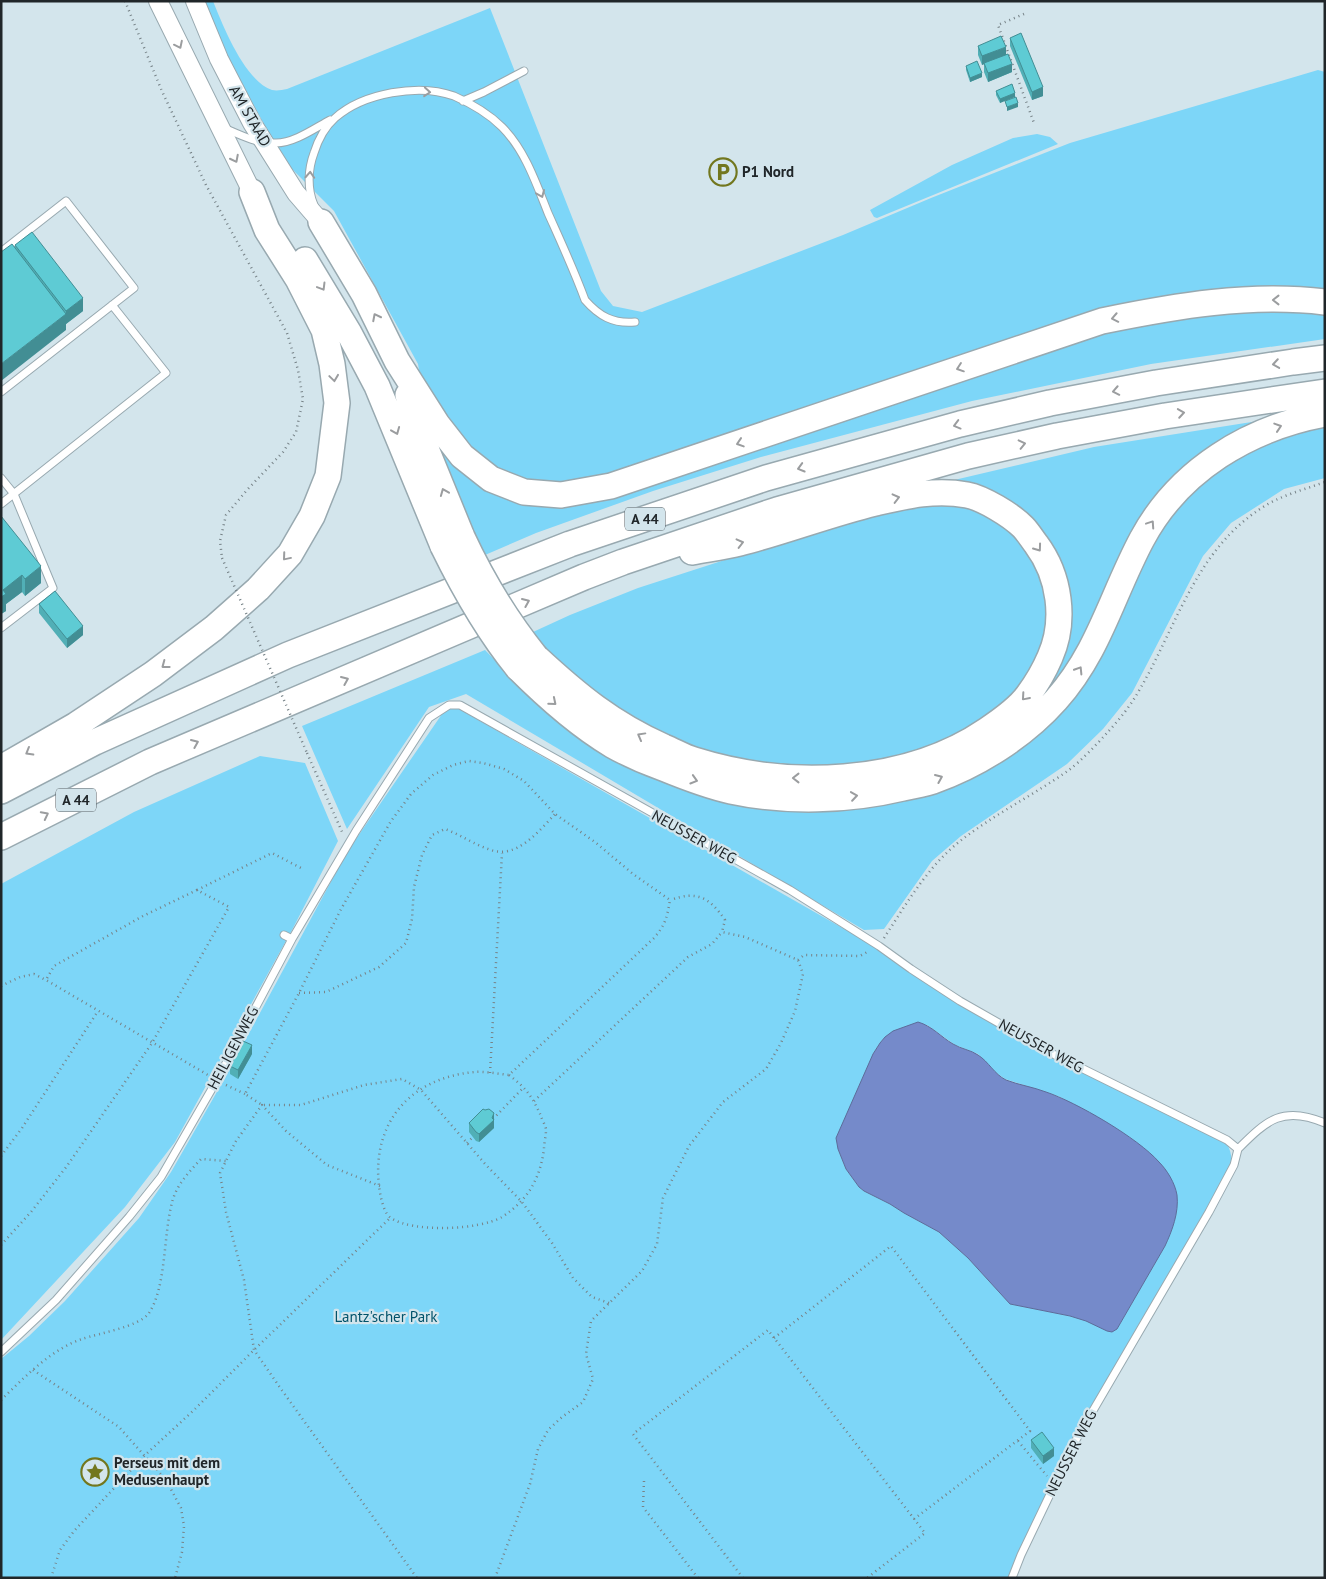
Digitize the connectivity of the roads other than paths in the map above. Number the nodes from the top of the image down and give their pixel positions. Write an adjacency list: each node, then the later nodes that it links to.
1 (158, 1): 6 (street, AM STAAD, one-way to 6)
2 (195, 1): 7 (street, AM STAAD)
3 (524, 70): 4 (lane)
4 (463, 101): 5 (lane, one-way to 4); 13 (lane, one-way to 13)
5 (334, 118): 7 (lane); 9 (lane, one-way to 5)
6 (219, 126): 7 (lane); 8 (street, AM STAAD, one-way to 8)
7 (264, 142): 9 (street, AM STAAD)
8 (252, 192): 22 (highway, one-way to 22); 27 (highway, one-way to 27)
9 (321, 222): 15 (highway, one-way to 9)
10 (1, 252): 12 (lane)
11 (1325, 302): 15 (highway, one-way to 15)
12 (112, 305): 16 (lane); 20 (lane)
13 (635, 322)
14 (1325, 358): 28 (highway, A 44, one-way to 28)
15 (398, 361): 22 (highway, one-way to 15)
16 (1, 392)
17 (1325, 392): 23 (highway, A 44, one-way to 17)
18 (1325, 414): 25 (highway, one-way to 18)
19 (1, 478): 20 (lane)
20 (14, 494): 21 (lane); 24 (lane)
21 (1, 504)
22 (453, 541): 25 (highway, bridge)
23 (623, 562): 25 (highway, one-way to 25); 29 (highway, A 44, one-way to 23)
24 (1, 628)
25 (527, 662)
26 (429, 718): 31 (lane, HEILIGENWEG); 33 (lane, NEUSSER WEG)
27 (1, 768)
28 (1, 791)
29 (1, 837)
30 (284, 935): 31 (lane)
31 (292, 939): 34 (lane, HEILIGENWEG)
32 (1325, 1123): 33 (lane)
33 (1238, 1149): 35 (lane, NEUSSER WEG)
34 (1, 1352)
35 (1012, 1578)

